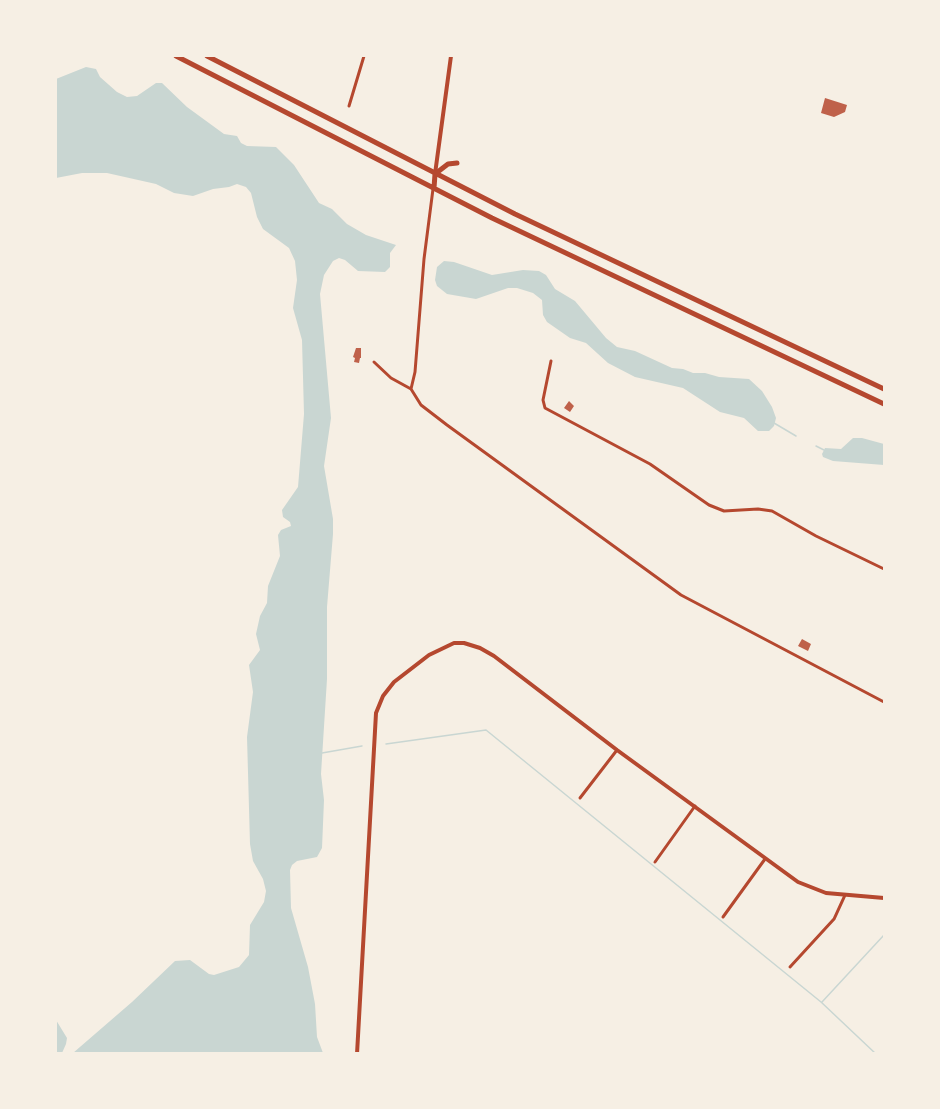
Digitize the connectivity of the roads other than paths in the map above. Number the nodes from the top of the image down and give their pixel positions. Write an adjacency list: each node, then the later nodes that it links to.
1 (176, 56): 8 (main road)
2 (207, 56): 7 (main road)
3 (364, 56): 5 (street)
4 (451, 56): 7 (street)
5 (349, 106)
6 (457, 163): 7 (main road)
7 (435, 174): 8 (main road); 12 (main road)
8 (434, 188): 11 (street); 13 (main road)
9 (551, 361): 14 (street)
10 (374, 362): 11 (street)
11 (411, 389): 15 (street)
12 (885, 389)
13 (885, 404)
14 (885, 569)
15 (885, 702)
16 (617, 750): 17 (street); 18 (street); 25 (street)
17 (580, 798)
18 (695, 806): 19 (street); 20 (street)
19 (765, 859): 21 (street); 23 (street)
20 (655, 862)
21 (844, 895): 22 (street); 24 (street)
22 (885, 898)
23 (723, 917)
24 (790, 967)
25 (357, 1053)

